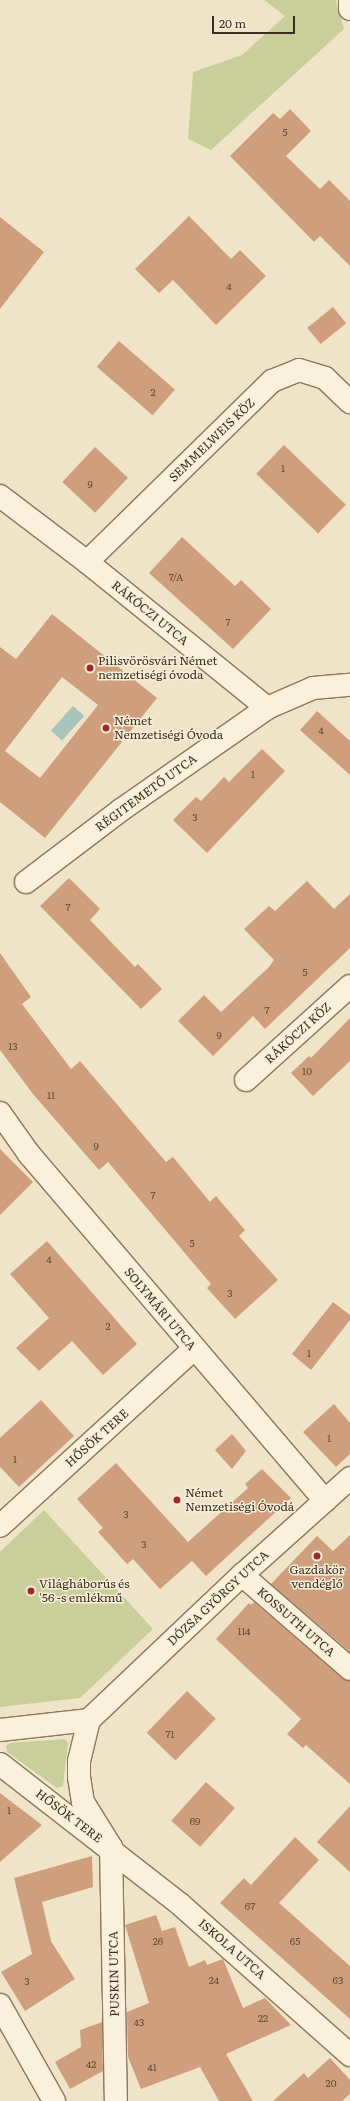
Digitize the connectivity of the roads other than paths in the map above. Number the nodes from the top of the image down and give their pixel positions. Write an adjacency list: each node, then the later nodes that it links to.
1 (350, 0): 2 (street)
2 (350, 9)
3 (350, 402): 5 (street, SEMMELWEIS KÖZ)
4 (0, 496): 5 (street, RÁKÓCZI UTCA)
5 (87, 562): 7 (street, RÁKÓCZI UTCA)
6 (350, 685): 7 (street)
7 (267, 708): 8 (street, RÉGITEMETŐ UTCA)
8 (26, 882)
9 (350, 986): 10 (street, RÁKÓCZI KÖZ)
10 (246, 1080)
11 (0, 1113): 12 (street, SOLYMÁRI UTCA)
12 (194, 1349): 14 (street, SOLYMÁRI UTCA); 15 (street, HŐSÖK TERE)
13 (350, 1478): 14 (street, DÓZSA GYÖRGY UTCA)
14 (326, 1501): 16 (street, DÓZSA GYÖRGY UTCA)
15 (0, 1526)
16 (242, 1575): 17 (street, KOSSUTH UTCA); 18 (street, DÓZSA GYÖRGY UTCA)
17 (350, 1669)
18 (89, 1720): 19 (street); 21 (street, HŐSÖK TERE)
19 (0, 1730)
20 (0, 1764): 21 (street, HŐSÖK TERE)
21 (110, 1848): 23 (street, ISKOLA UTCA); 25 (street, PUSKIN UTCA)
22 (0, 2005): 24 (street)
23 (350, 2055)
24 (54, 2101)
25 (116, 2101)

